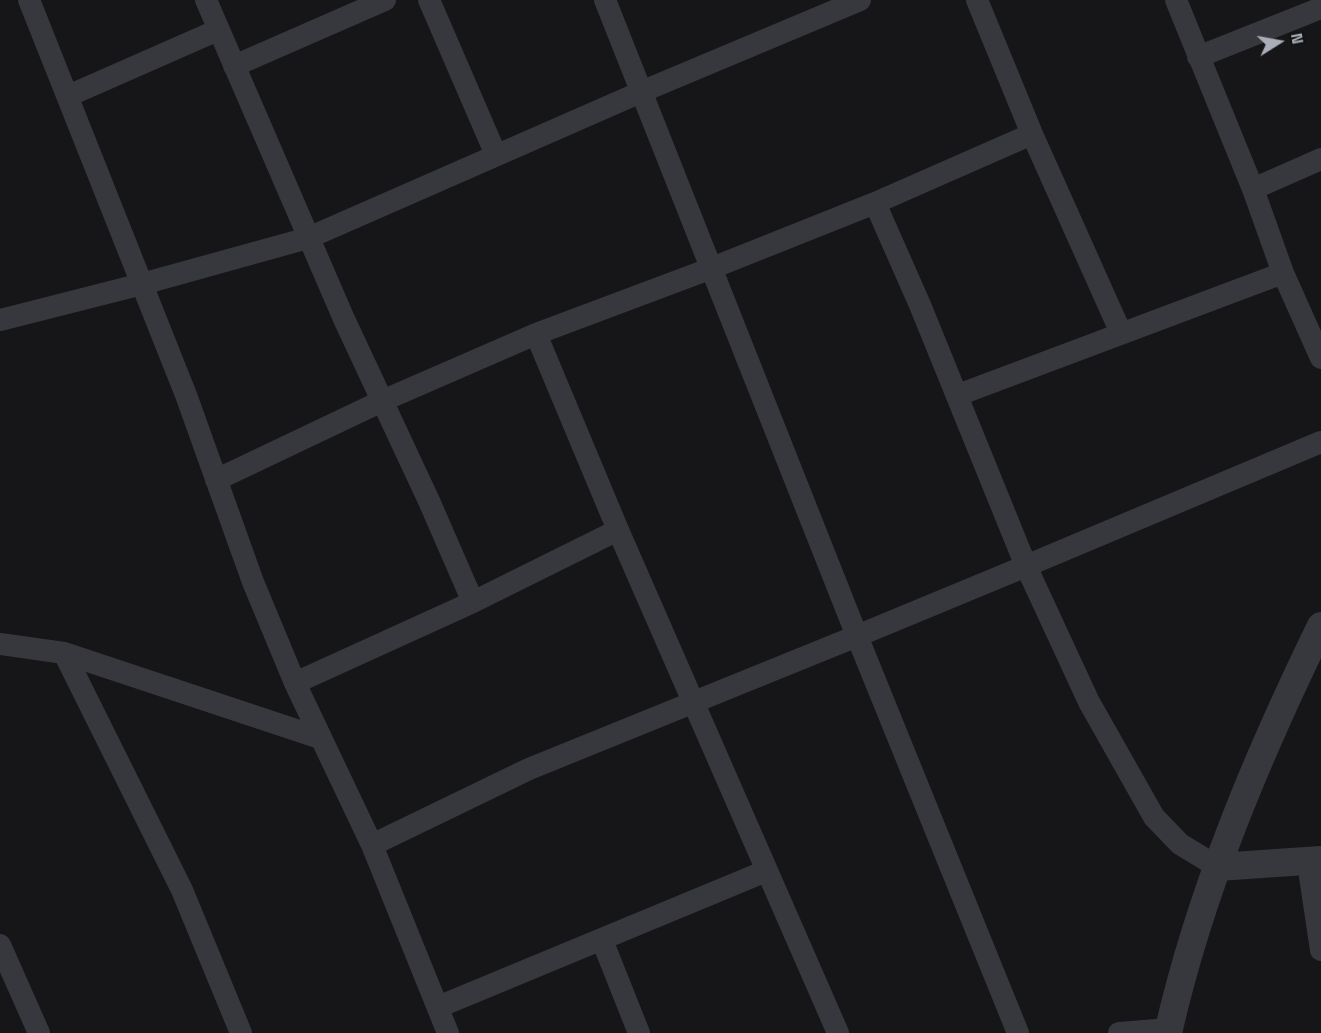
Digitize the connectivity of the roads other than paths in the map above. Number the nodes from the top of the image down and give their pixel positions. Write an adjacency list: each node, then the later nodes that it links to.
1 (29, 0): 14 (street)
2 (206, 0): 10 (street)
3 (385, 0): 12 (street)
4 (429, 0): 16 (street)
5 (605, 0): 13 (street)
6 (860, 0): 13 (street)
7 (976, 0): 15 (street)
8 (1176, 0): 11 (street)
9 (1321, 8): 11 (street)
10 (218, 30): 12 (street); 14 (street)
11 (1198, 57): 18 (street)
12 (234, 66): 20 (street)
13 (641, 92): 16 (street); 21 (street)
14 (68, 96): 23 (street)
15 (1032, 134): 19 (street); 25 (street)
16 (496, 156): 20 (street)
17 (1321, 159): 18 (street)
18 (1253, 189): 22 (street)
19 (875, 203): 21 (street); 28 (street)
20 (308, 238): 23 (street); 29 (street)
21 (712, 268): 26 (street); 36 (street)
22 (1283, 273): 25 (street); 27 (street)
23 (142, 284): 24 (street); 31 (street)
24 (0, 320)
25 (1121, 333): 28 (street)
26 (536, 334): 29 (street); 32 (street)
27 (1321, 358)
28 (957, 395): 33 (street)
29 (382, 401): 31 (street); 34 (street)
30 (1321, 442): 33 (street)
31 (216, 480): 39 (street)
32 (618, 530): 34 (street); 40 (street)
33 (1026, 566): 36 (street); 44 (street)
34 (473, 602): 39 (street)
35 (1321, 626): 44 (street)
36 (857, 636): 40 (street); 56 (street)
37 (0, 644): 38 (street)
38 (64, 653): 41 (street); 52 (street)
39 (295, 683): 41 (street)
40 (695, 701): 42 (street); 45 (street)
41 (320, 738): 42 (street)
42 (372, 845): 49 (street)
43 (1314, 861): 44 (street); 48 (street)
44 (1218, 867): 50 (street)
45 (766, 871): 46 (street); 55 (street)
46 (602, 940): 49 (street); 54 (street)
47 (0, 945): 51 (street)
48 (1321, 950)
49 (438, 1006): 53 (street)
50 (1168, 1031): 57 (street)
51 (39, 1033)
52 (241, 1033)
53 (448, 1033)
54 (639, 1033)
55 (838, 1033)
56 (1018, 1033)
57 (1119, 1033)

